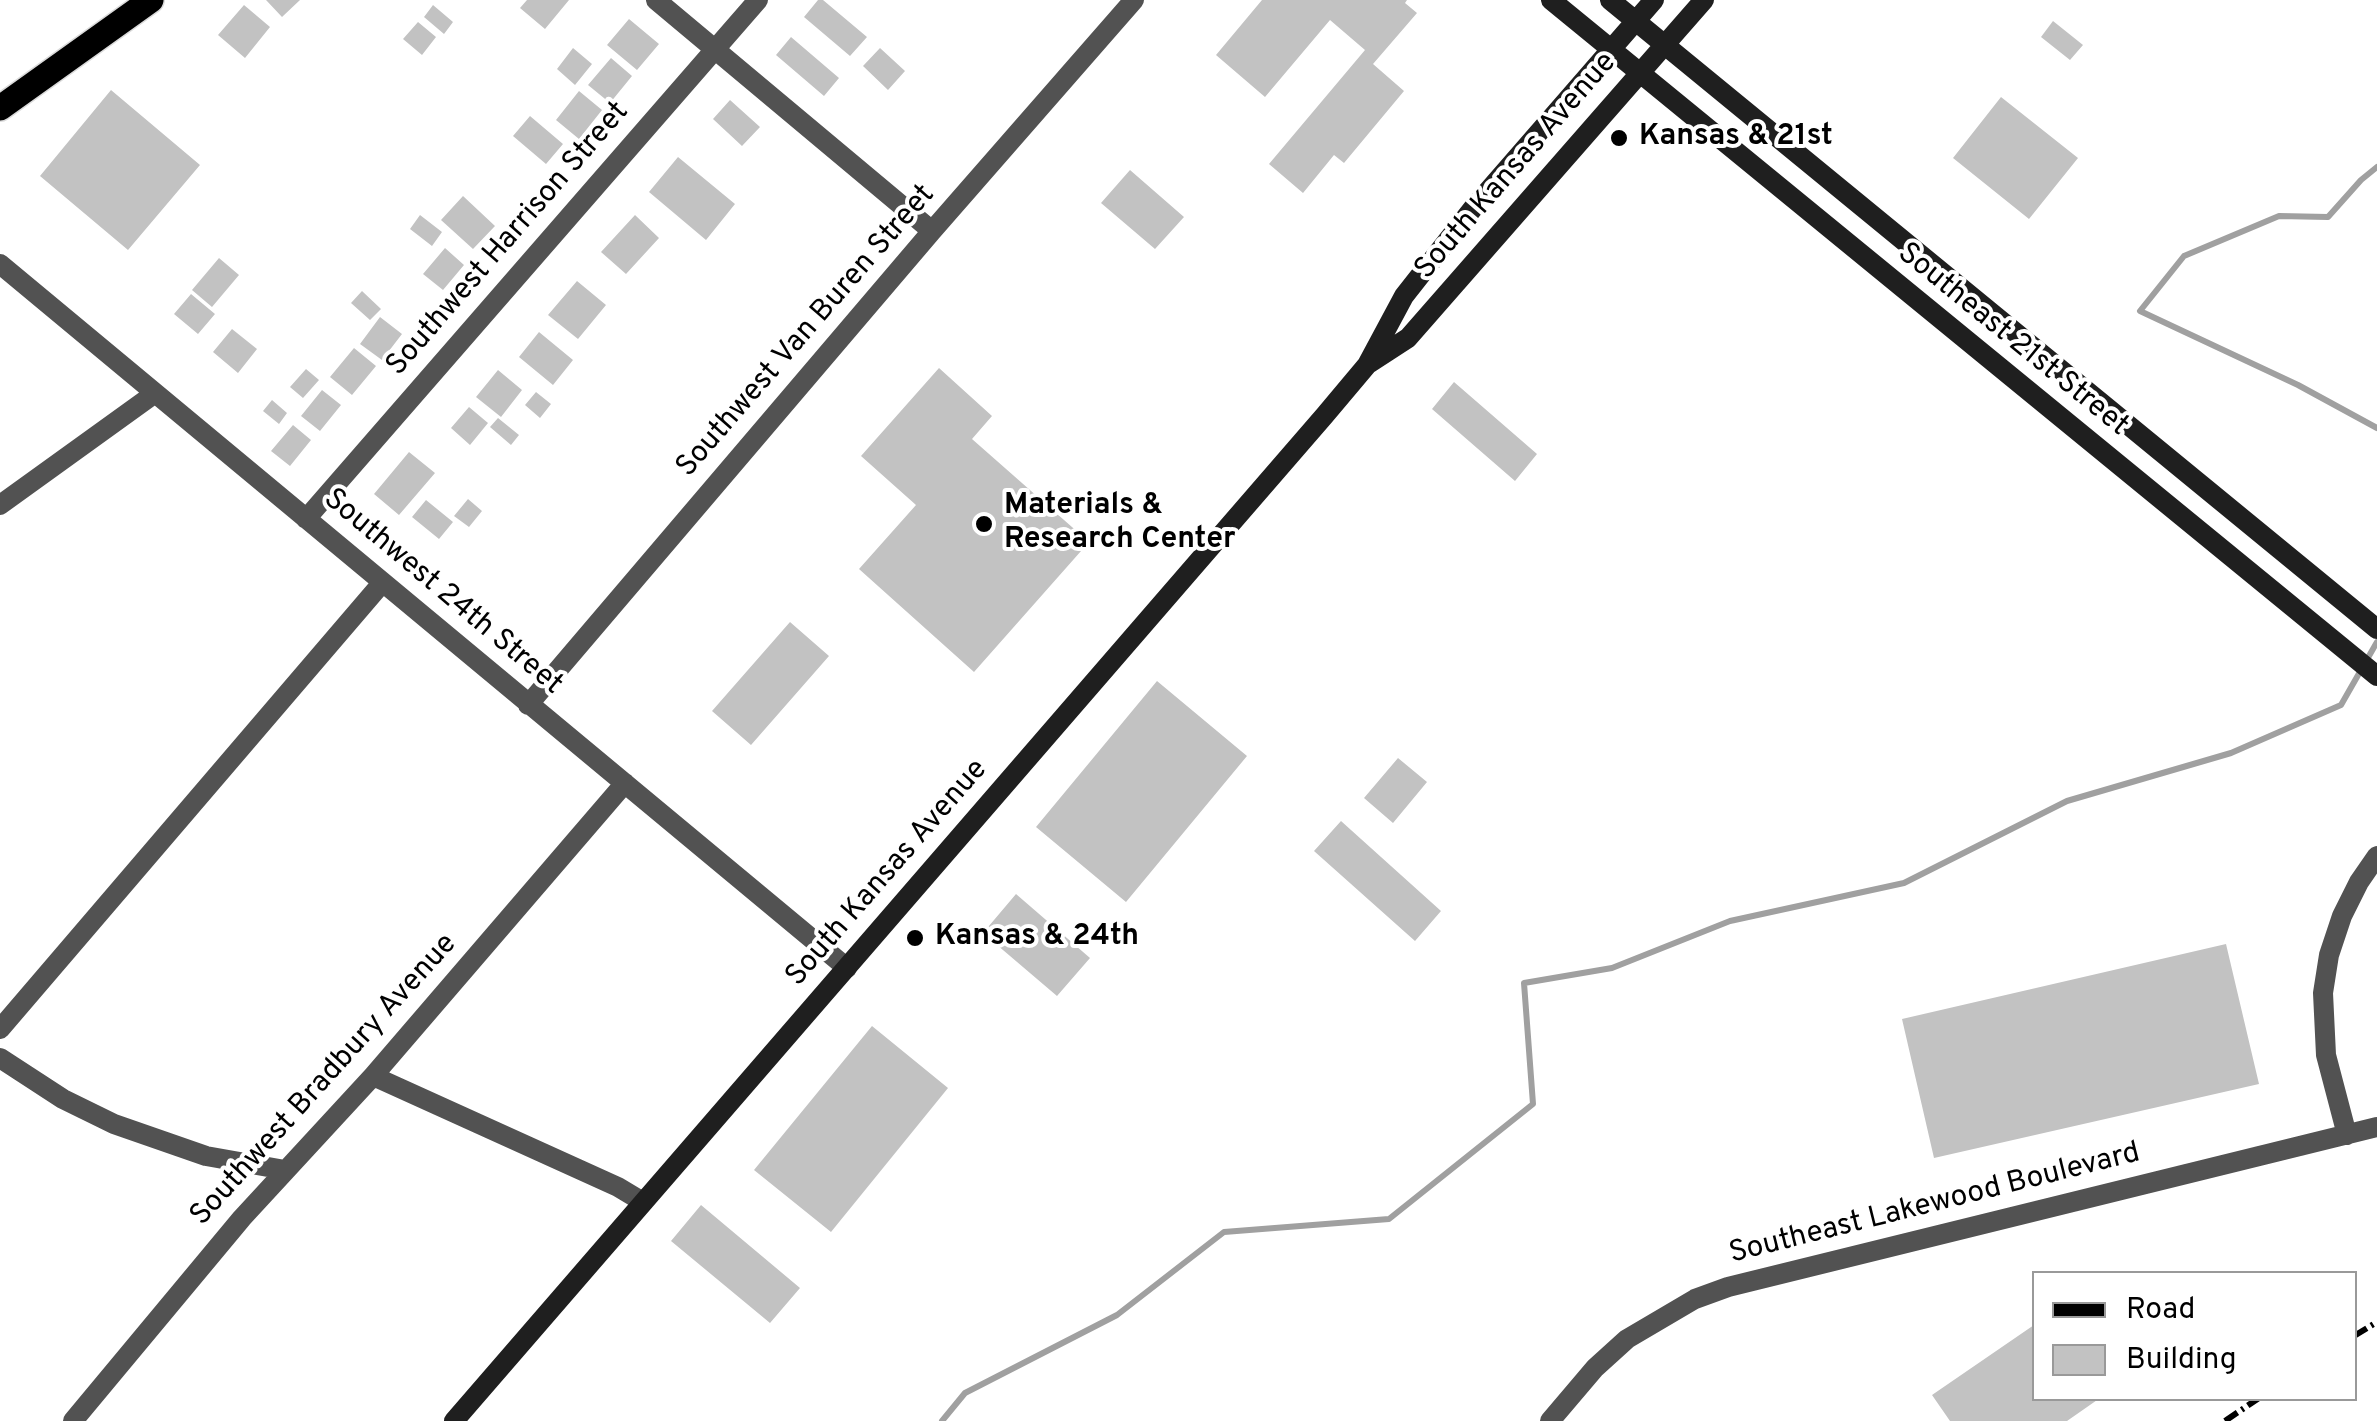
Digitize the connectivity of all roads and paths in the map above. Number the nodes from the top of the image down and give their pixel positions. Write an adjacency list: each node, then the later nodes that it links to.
1 (151, 0): 14 (main road)
2 (656, 0): 12 (street)
3 (758, 0): 12 (street, Southwest Harrison Street)
4 (1134, 0): 15 (street, Southwest Van Buren Street)
5 (1552, 0): 11 (main road, Southeast 21st Street)
6 (1610, 0): 9 (main road, Southeast 21st Street)
7 (1654, 0): 9 (main road, South Kansas Avenue)
8 (1704, 0): 10 (main road, South Kansas Avenue)
9 (1635, 21): 10 (main road, Southeast 21st Street); 11 (main road, South Kansas Avenue)
10 (1664, 45): 13 (main road, South Kansas Avenue); 22 (main road, Southeast 21st Street)
11 (1611, 49): 13 (main road, Southeast 21st Street); 17 (main road, South Kansas Avenue)
12 (715, 50): 15 (street); 20 (street, Southwest Harrison Street)
13 (1640, 73): 17 (main road, South Kansas Avenue); 23 (main road, Southeast 21st Street)
14 (0, 108)
15 (932, 231): 24 (street, Southwest Van Buren Street)
16 (0, 264): 18 (street, Southwest 24th Street)
17 (1366, 365): 27 (main road, South Kansas Avenue)
18 (154, 394): 19 (street); 20 (street, Southwest 24th Street)
19 (0, 504)
20 (306, 519): 21 (street, Southwest 24th Street)
21 (382, 583): 24 (street, Southwest 24th Street); 28 (street)
22 (2377, 630)
23 (2377, 676)
24 (528, 705): 25 (street, Southwest 24th Street)
25 (625, 783): 27 (street, Southwest 24th Street); 30 (street, Southwest Bradbury Avenue)
26 (2377, 856): 32 (street)
27 (846, 968): 34 (main road, South Kansas Avenue)
28 (0, 1029)
29 (0, 1058): 33 (street)
30 (373, 1076): 33 (street, Southwest Bradbury Avenue); 34 (street)
31 (2377, 1128): 32 (street, Southeast Lakewood Boulevard)
32 (2347, 1134): 37 (street, Southeast Lakewood Boulevard)
33 (285, 1170): 35 (street, Southwest Bradbury Avenue)
34 (643, 1202): 36 (main road, South Kansas Avenue)
35 (73, 1421)
36 (454, 1421)
37 (1550, 1421)

